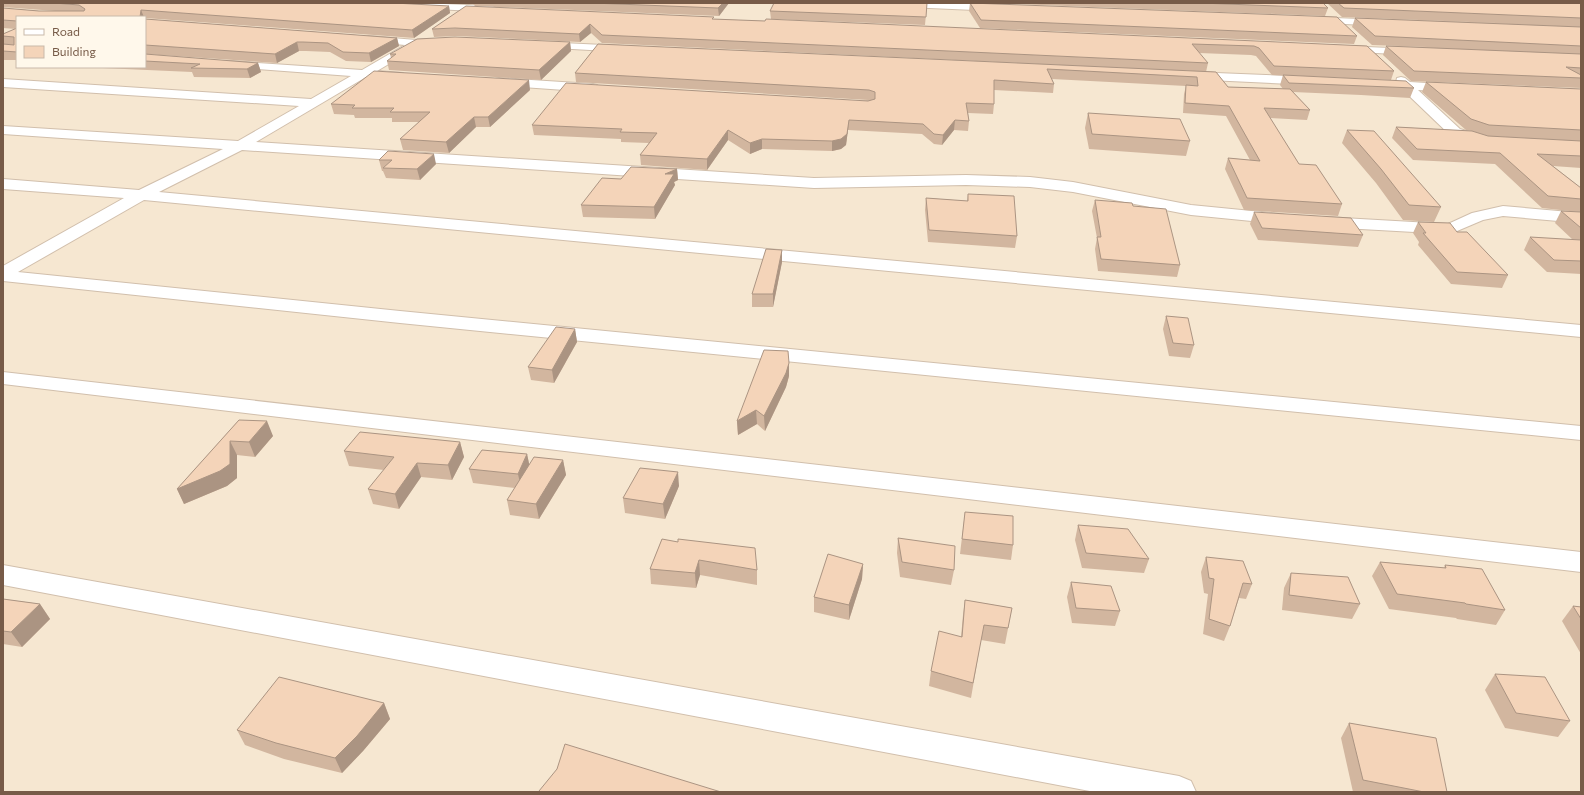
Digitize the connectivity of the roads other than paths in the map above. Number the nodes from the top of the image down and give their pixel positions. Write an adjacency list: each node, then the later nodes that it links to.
1 (883, 3): 4 (street)
2 (412, 6): 3 (street)
3 (470, 6): 6 (street); 8 (street)
4 (1010, 8)
5 (1324, 8): 9 (street)
6 (506, 10)
7 (1298, 20): 9 (street)
8 (448, 21)
9 (1338, 21): 10 (street); 18 (street)
10 (1393, 23)
11 (435, 30): 14 (street)
12 (360, 39): 14 (street)
13 (450, 42): 14 (street)
14 (416, 43): 21 (street)
15 (529, 45): 17 (street)
16 (1328, 48): 18 (street)
17 (640, 50)
18 (1368, 50): 19 (street); 28 (street)
19 (1424, 52)
20 (222, 64): 21 (street)
21 (361, 74): 23 (street); 31 (street)
22 (1183, 75): 26 (street)
23 (409, 77)
24 (3, 82): 31 (street)
25 (488, 82): 30 (street)
26 (1326, 82)
27 (1374, 84): 28 (street)
28 (1406, 86): 29 (street); 33 (street)
29 (1462, 88)
30 (607, 89)
31 (312, 103): 34 (street)
32 (3, 130): 34 (street)
33 (1490, 141)
34 (240, 145): 36 (street); 38 (street)
35 (3, 184): 36 (street)
36 (141, 195): 40 (street); 42 (street)
37 (1581, 218): 39 (street)
38 (1296, 220)
39 (1311, 221)
40 (3, 273)
41 (3, 276): 44 (street)
42 (1581, 331)
43 (3, 378): 45 (street)
44 (1581, 432)
45 (1581, 562)
46 (3, 575): 47 (street)
47 (1179, 792)

